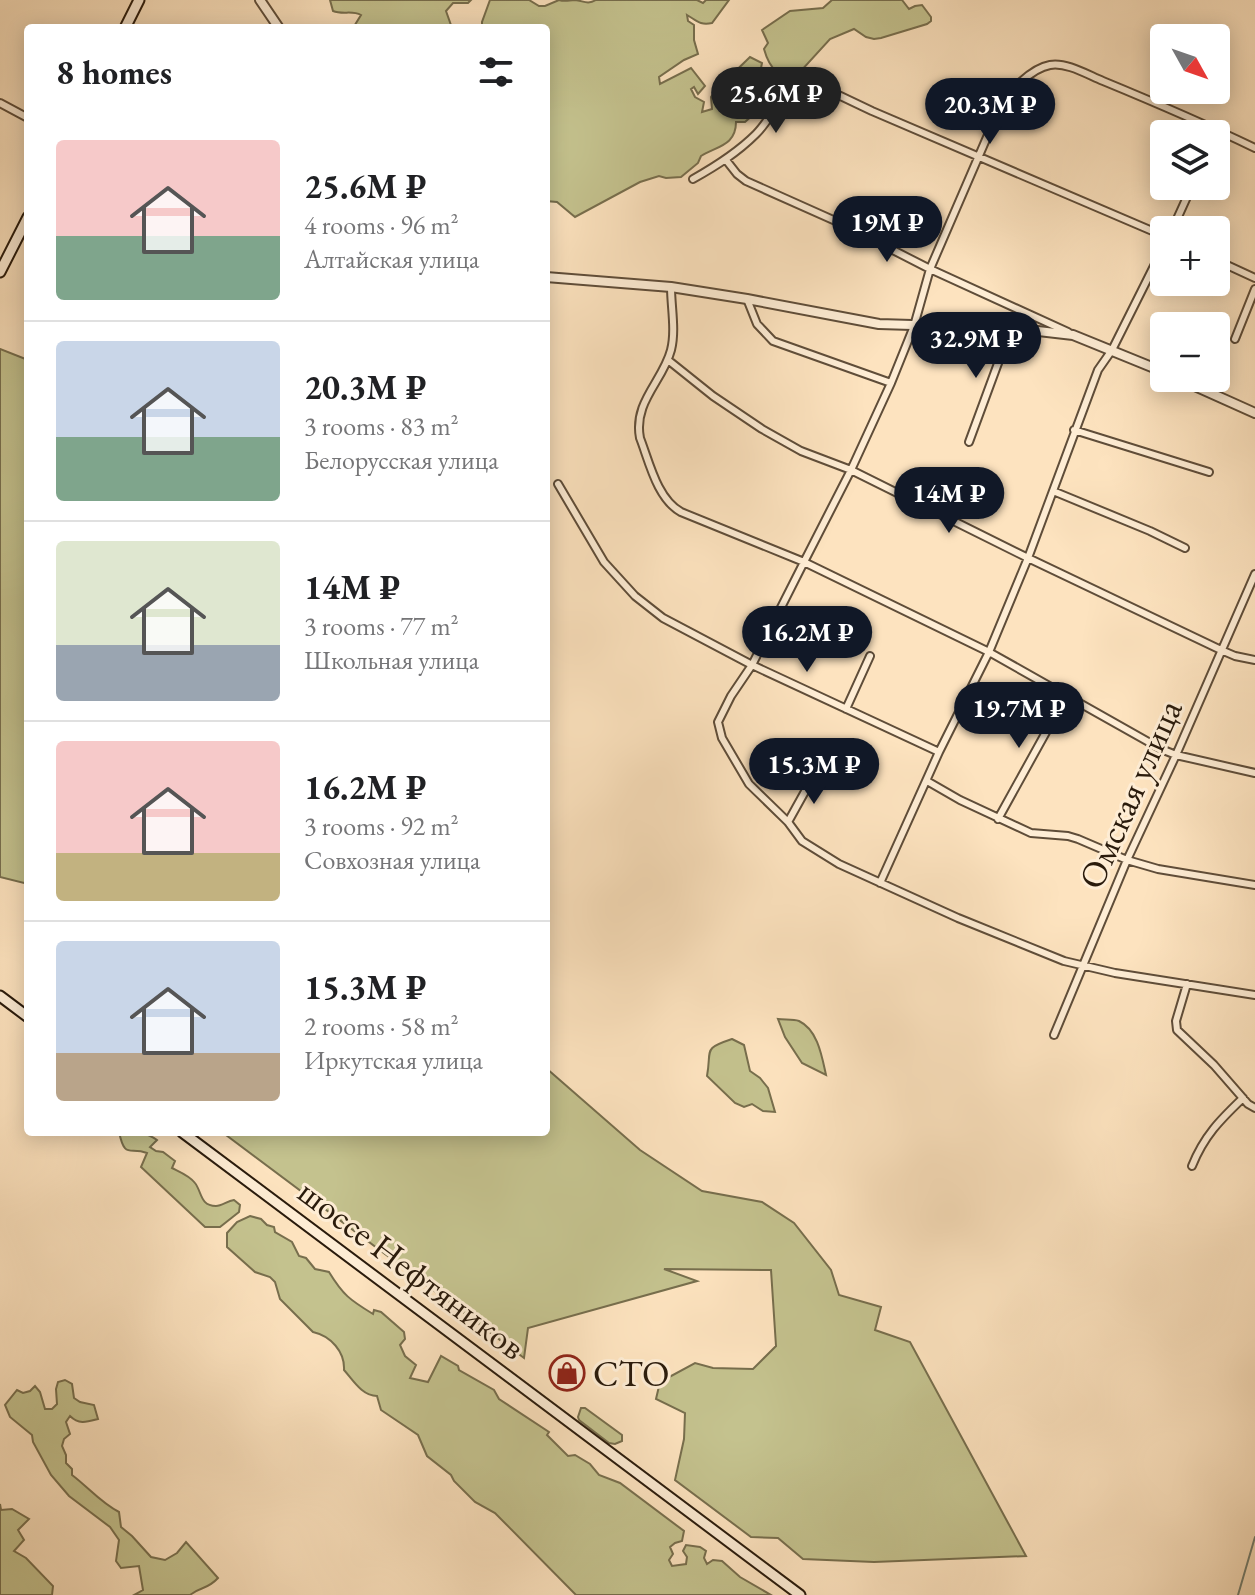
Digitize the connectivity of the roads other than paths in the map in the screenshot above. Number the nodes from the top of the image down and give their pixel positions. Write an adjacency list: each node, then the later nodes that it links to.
1 (139, 0): 3 (main road)
2 (260, 0): 4 (street)
3 (127, 24)
4 (276, 24)
5 (0, 103): 6 (street)
6 (24, 116)
7 (1192, 120): 10 (street)
8 (1230, 137): 9 (street)
9 (1255, 148)
10 (978, 157): 11 (street); 14 (street); 16 (street)
11 (726, 160): 12 (street); 16 (street)
12 (693, 179)
13 (24, 225): 17 (main road)
14 (1150, 230)
15 (1230, 266): 20 (street)
16 (930, 269): 24 (street); 26 (street)
17 (0, 272)
18 (1150, 274): 28 (street)
19 (550, 277): 21 (street)
20 (1255, 278)
21 (671, 287): 23 (street); 29 (street)
22 (1255, 289): 27 (street)
23 (747, 299): 24 (street); 31 (street)
24 (914, 326): 25 (street); 31 (street)
25 (1011, 328): 26 (street); 35 (street)
26 (1073, 335): 28 (street)
27 (1235, 339)
28 (1112, 350): 30 (street); 34 (street)
29 (668, 360): 36 (street); 42 (street)
30 (1150, 366)
31 (891, 383): 36 (street)
32 (1208, 392): 33 (street)
33 (1255, 413)
34 (1074, 430): 37 (street); 39 (street)
35 (969, 442)
36 (851, 470): 41 (street); 42 (street)
37 (1209, 472)
38 (558, 484): 48 (street)
39 (1053, 491): 40 (street); 41 (street)
40 (1185, 548)
41 (1028, 558): 44 (street); 45 (street)
42 (804, 562): 45 (street); 48 (street)
43 (1255, 574): 44 (street, Омская улица)
44 (1221, 650): 47 (street); 52 (street, Омская улица)
45 (989, 652): 49 (street); 51 (street)
46 (870, 656): 50 (street)
47 (1255, 660)
48 (752, 665): 50 (street); 57 (street)
49 (1066, 696): 52 (street); 56 (street)
50 (846, 709): 51 (street)
51 (939, 752): 55 (street)
52 (1176, 755): 53 (street); 58 (street, Омская улица)
53 (1255, 773)
54 (821, 774): 57 (street)
55 (927, 781): 56 (street); 59 (street)
56 (998, 819): 58 (street)
57 (788, 822): 59 (street)
58 (1127, 860): 60 (street); 61 (street, Омская улица)
59 (880, 883): 61 (street)
60 (1255, 885)
61 (1083, 966): 62 (street); 66 (street, Омская улица)
62 (1187, 984): 63 (street); 67 (street)
63 (1255, 995)
64 (0, 996): 65 (main road)
65 (24, 1014)
66 (1054, 1035)
67 (1243, 1098): 68 (street); 70 (street)
68 (1255, 1108)
69 (187, 1136): 71 (main road, шоссе Нефтяников)
70 (1192, 1166)
71 (800, 1595)

